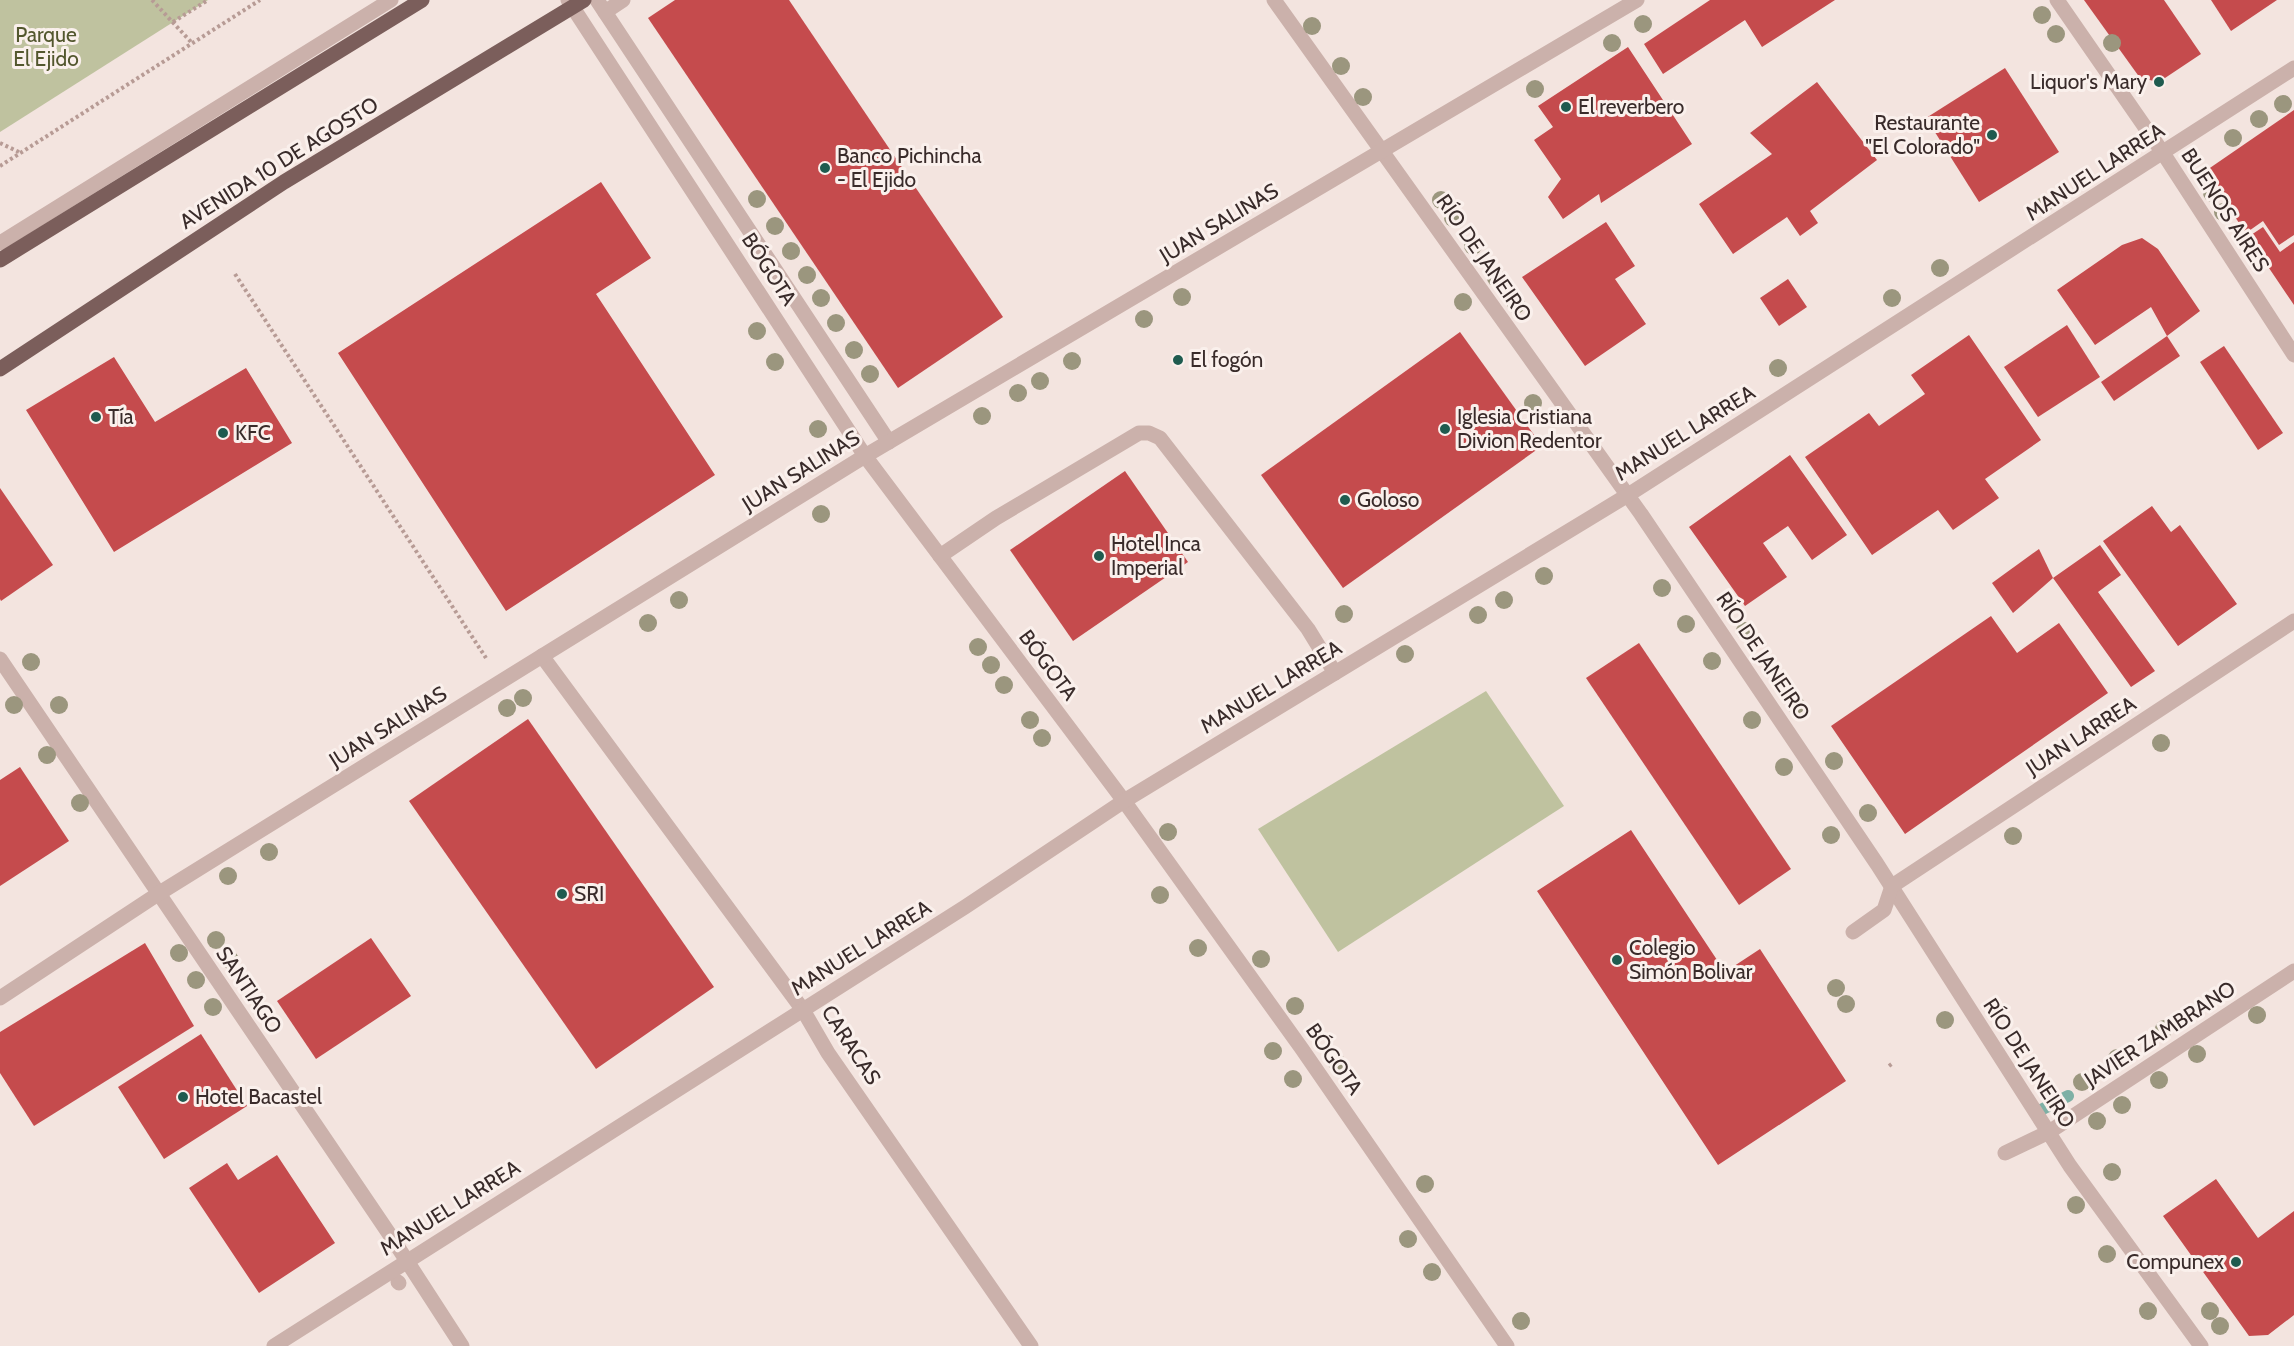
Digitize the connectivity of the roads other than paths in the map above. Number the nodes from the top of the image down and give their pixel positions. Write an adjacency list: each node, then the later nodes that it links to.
1 (391, 0): 12 (street)
2 (422, 0): 13 (main road)
3 (623, 0): 8 (street)
4 (1274, 0): 10 (street, RÍO DE JANEIRO)
5 (1637, 0): 10 (street, JUAN SALINAS)
6 (2057, 0): 11 (street, BUENOS AIRES)
7 (575, 2): 15 (main road, AVENIDA 10 DE AGOSTO); 17 (street, BÓGOTA)
8 (601, 6): 16 (street, BÓGOTA)
9 (2294, 68): 11 (street, MANUEL LARREA)
10 (1382, 152): 16 (street, JUAN SALINAS); 18 (street, RÍO DE JANEIRO)
11 (2163, 153): 14 (street, BUENOS AIRES); 18 (street, MANUEL LARREA)
12 (0, 243)
13 (0, 260)
14 (2294, 355)
15 (0, 369)
16 (889, 442): 17 (street, JUAN SALINAS)
17 (865, 456): 19 (street, BÓGOTA); 21 (street, JUAN SALINAS)
18 (1628, 495): 23 (street, MANUEL LARREA); 25 (street, RÍO DE JANEIRO)
19 (940, 556): 23 (street); 24 (street, BÓGOTA)
20 (2294, 621): 25 (street, JUAN LARREA)
21 (542, 656): 26 (street, JUAN SALINAS); 30 (street, CARACAS)
22 (0, 659): 26 (street, SANTIAGO)
23 (1335, 673): 24 (street, MANUEL LARREA)
24 (1124, 801): 30 (street, MANUEL LARREA); 37 (street, BÓGOTA)
25 (1892, 886): 27 (street); 31 (street, RÍO DE JANEIRO)
26 (158, 894): 29 (street, JUAN SALINAS); 33 (street, SANTIAGO)
27 (1853, 932)
28 (2294, 971): 31 (street, JAVIER ZAMBRANO)
29 (0, 998)
30 (803, 1010): 33 (street, MANUEL LARREA); 36 (street, CARACAS)
31 (2049, 1132): 32 (street, JAVIER ZAMBRANO); 38 (street, RÍO DE JANEIRO)
32 (2005, 1153)
33 (406, 1260): 34 (street, MANUEL LARREA); 35 (street, SANTIAGO)
34 (274, 1346)
35 (462, 1346)
36 (1031, 1346)
37 (1507, 1346)
38 (2201, 1346)

